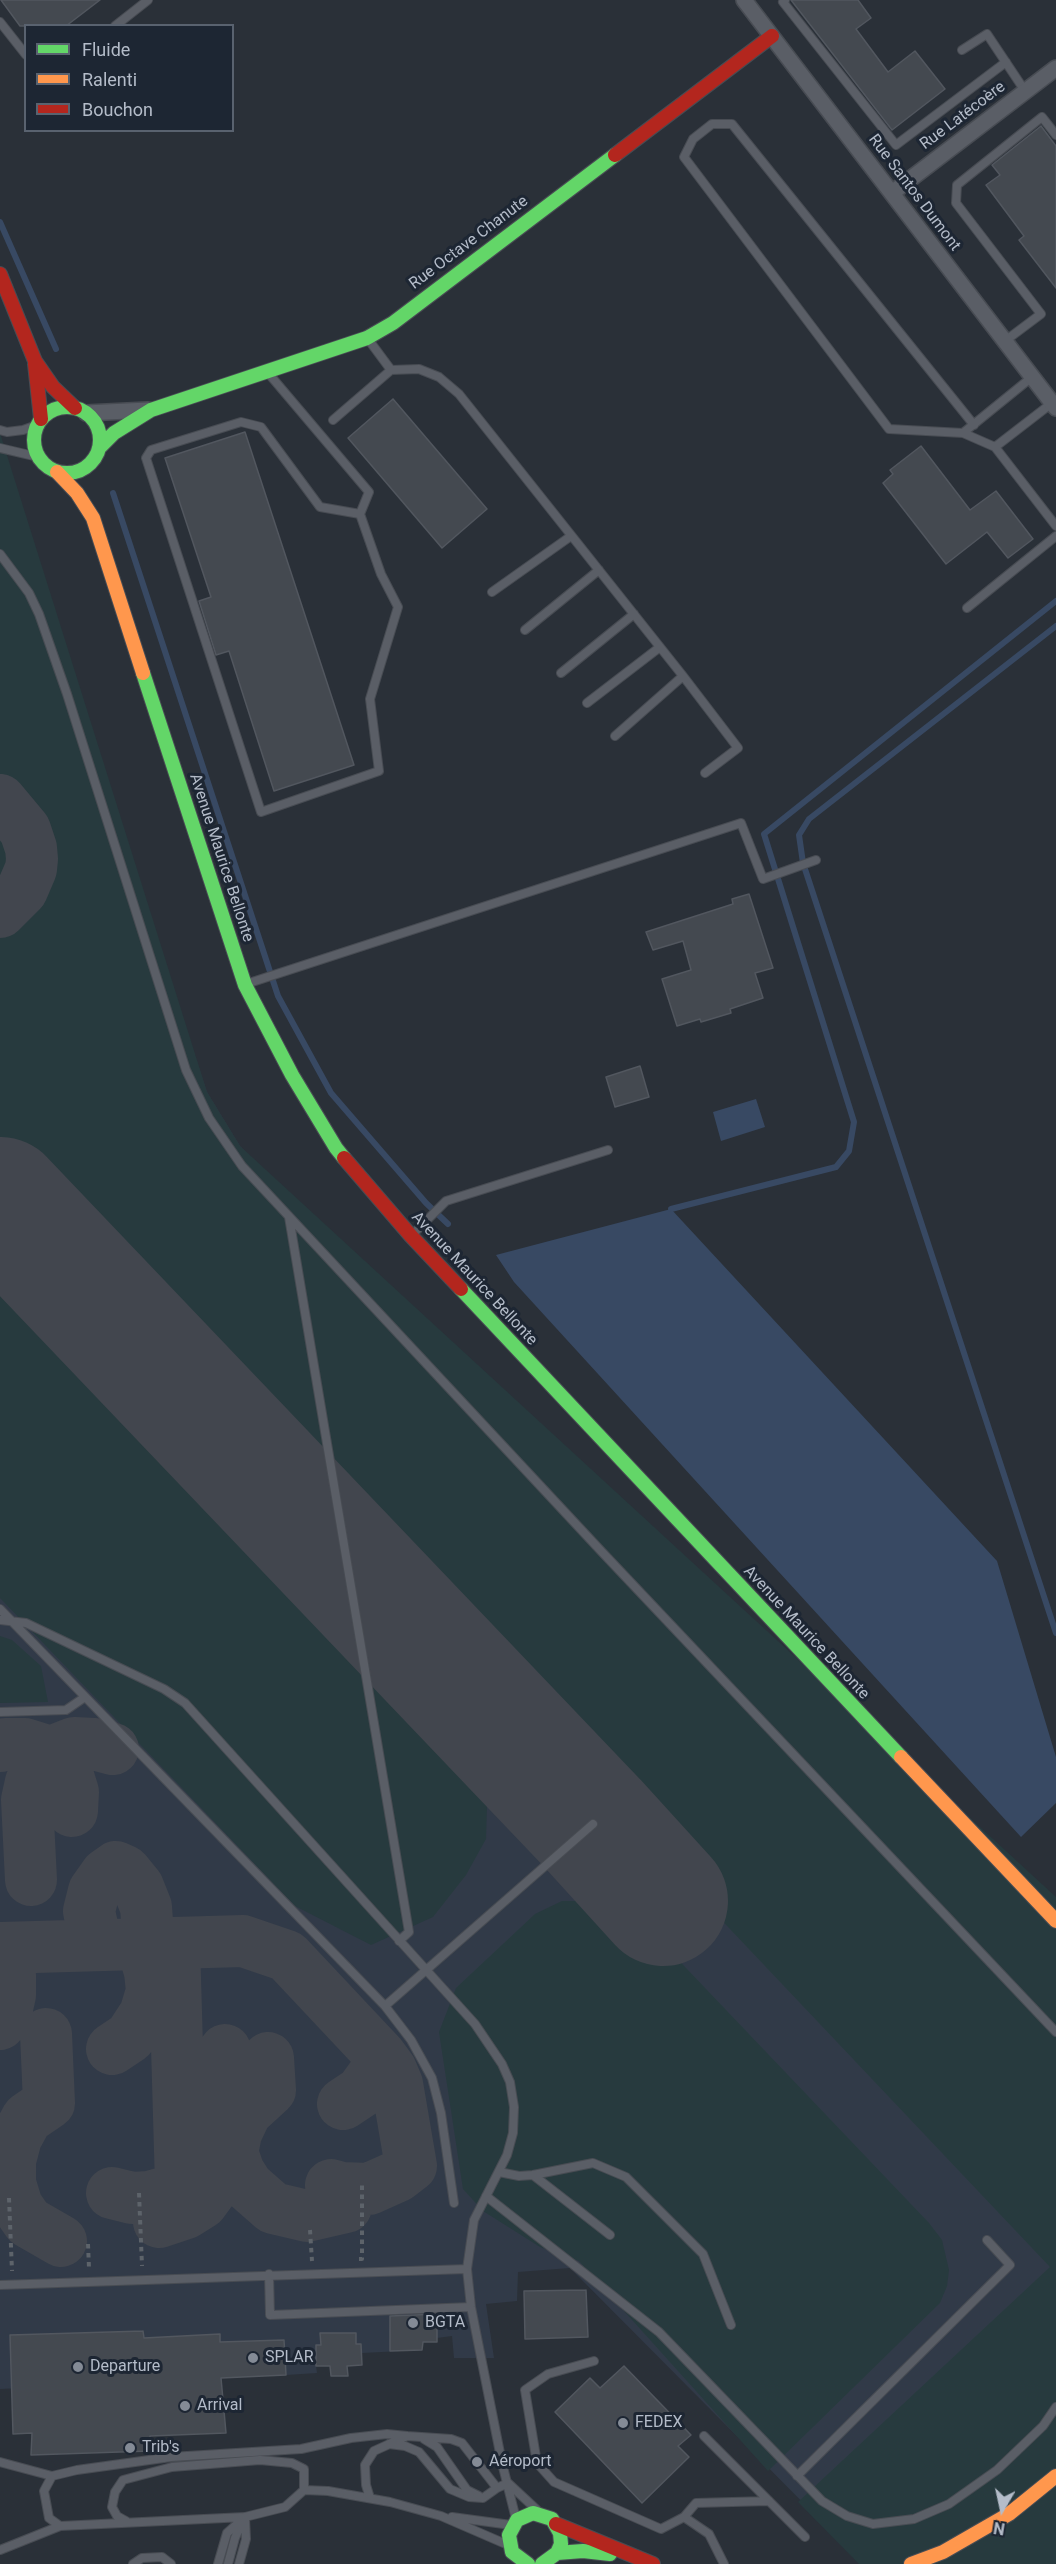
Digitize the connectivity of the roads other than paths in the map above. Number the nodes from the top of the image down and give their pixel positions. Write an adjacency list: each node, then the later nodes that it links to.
1 (148, 0): 5 (lane)
2 (744, 0): 6 (street, Rue Santos Dumont)
3 (785, 0): 9 (lane)
4 (0, 22): 8 (lane)
5 (118, 24)
6 (772, 36): 13 (street, Rue Santos Dumont); 15 (street, Rue Octave Chanute)
7 (962, 50): 9 (lane)
8 (24, 52)
9 (1006, 62): 11 (lane)
10 (1056, 68): 11 (street, Rue Latécoère)
11 (1025, 91): 13 (street, Rue Latécoère)
12 (1056, 135): 16 (lane)
13 (891, 193): 16 (street, Rue Santos Dumont)
14 (0, 274): 17 (street)
15 (367, 338): 18 (lane); 19 (street, Rue Octave Chanute)
16 (1005, 341): 20 (street, Rue Santos Dumont)
17 (35, 361): 22 (street); 25 (street)
18 (392, 370): 24 (lane); 37 (lane)
19 (268, 372): 23 (street, Rue Octave Chanute); 34 (lane)
20 (1032, 377): 21 (street, Rue Santos Dumont); 26 (lane)
21 (1054, 406): 29 (lane)
22 (80, 410): 23 (street, Rue Octave Chanute); 25 (street); 31 (street)
23 (151, 410): 31 (street, Rue Octave Chanute)
24 (333, 420)
25 (39, 422): 27 (lane); 32 (street)
26 (974, 424): 28 (lane); 28 (lane)
27 (0, 430)
28 (963, 433): 29 (lane)
29 (995, 447): 36 (lane)
30 (0, 448): 32 (lane)
31 (96, 454): 33 (street); 35 (street, Avenue Maurice Bellonte)
32 (38, 457): 33 (street)
33 (57, 472): 35 (street, Avenue Maurice Bellonte)
34 (360, 514): 34 (lane)
35 (93, 518): 52 (street, Avenue Maurice Bellonte)
36 (1056, 526)
37 (572, 536): 40 (lane); 41 (lane)
38 (1056, 536): 42 (lane)
39 (0, 554): 54 (lane)
40 (599, 570): 43 (lane); 44 (lane)
41 (492, 592)
42 (967, 608)
43 (634, 614): 45 (lane); 46 (lane)
44 (525, 630)
45 (660, 647): 47 (lane); 48 (lane)
46 (561, 673)
47 (683, 676): 49 (lane); 50 (lane)
48 (587, 703)
49 (615, 736)
50 (705, 773)
51 (816, 861): 52 (lane)
52 (252, 982): 55 (street, Avenue Maurice Bellonte)
53 (608, 1150): 55 (lane)
54 (288, 1216): 63 (lane); 66 (lane)
55 (411, 1236): 62 (street, Avenue Maurice Bellonte)
56 (0, 1609): 58 (lane)
57 (0, 1620): 58 (lane)
58 (11, 1620): 59 (lane); 63 (lane)
59 (86, 1697): 60 (lane); 65 (lane)
60 (0, 1712)
61 (593, 1824): 64 (lane)
62 (1056, 1922)
63 (399, 1941): 64 (lane)
64 (425, 1970): 65 (lane); 67 (lane)
65 (386, 2006): 70 (lane)
66 (1056, 2032)
67 (499, 2172): 68 (lane); 69 (lane)
68 (533, 2175): 71 (lane); 77 (lane)
69 (486, 2196): 73 (lane); 86 (lane)
70 (454, 2203)
71 (610, 2235)
72 (987, 2240): 86 (lane)
73 (467, 2269): 74 (lane); 76 (lane)
74 (269, 2274): 75 (lane); 76 (lane)
75 (0, 2285)
76 (471, 2307): 88 (lane)
77 (731, 2325)
78 (594, 2361): 97 (lane)
79 (1056, 2407): 86 (lane)
80 (407, 2436): 82 (lane); 83 (lane); 85 (lane)
81 (704, 2436): 93 (lane)
82 (421, 2437): 89 (lane); 92 (lane)
83 (389, 2444): 91 (lane); 92 (lane)
84 (0, 2462): 85 (lane)
85 (52, 2476): 101 (lane)
86 (797, 2476)
87 (1056, 2476): 115 (street)
88 (508, 2483): 89 (lane); 94 (lane); 99 (lane)
89 (497, 2488): 92 (lane)
90 (304, 2490): 91 (lane); 96 (lane); 98 (lane)
91 (370, 2498): 95 (lane)
92 (483, 2498)
93 (769, 2501): 97 (lane); 102 (lane)
94 (540, 2514): 99 (street); 100 (street)
95 (441, 2516): 99 (lane); 106 (lane)
96 (245, 2517): 98 (lane); 109 (lane); 110 (lane); 111 (lane)
97 (684, 2517): 114 (lane)
98 (127, 2522): 101 (lane)
99 (515, 2523): 106 (street)
100 (556, 2524): 104 (street); 105 (street)
101 (60, 2526): 103 (lane)
102 (805, 2537)
103 (0, 2550)
104 (557, 2553): 105 (street); 112 (street)
105 (629, 2556): 113 (street)
106 (518, 2558)
107 (134, 2564): 108 (lane)
108 (171, 2564)
109 (218, 2564)
110 (228, 2564)
111 (239, 2564)
112 (543, 2564)
113 (653, 2564)
114 (724, 2564)
115 (910, 2564)

